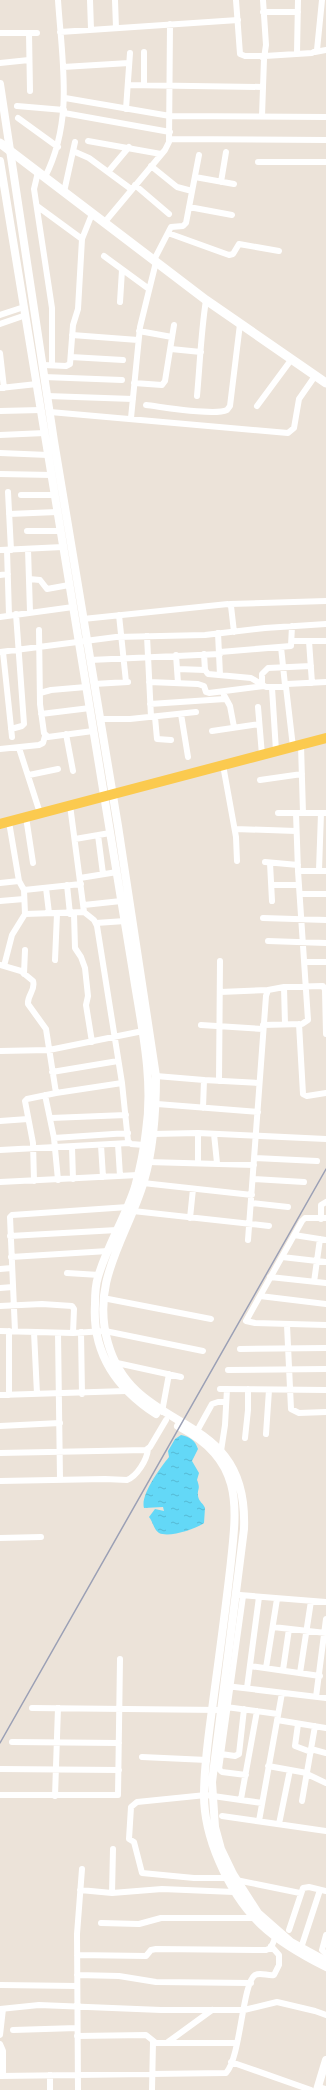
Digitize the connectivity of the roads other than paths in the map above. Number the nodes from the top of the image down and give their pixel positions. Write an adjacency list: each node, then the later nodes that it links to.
1 (58, 0): 14 (street)
2 (90, 0): 13 (street)
3 (115, 0): 12 (street)
4 (236, 0): 10 (street)
5 (263, 0): 8 (street)
6 (298, 0): 9 (street)
7 (322, 0): 20 (street)
8 (264, 12): 9 (street); 23 (street)
9 (298, 12): 22 (street)
10 (238, 20): 11 (street); 23 (street)
11 (170, 24): 12 (street); 31 (street)
12 (116, 28): 13 (street)
13 (91, 29): 14 (street)
14 (60, 32): 27 (street)
15 (0, 33): 16 (street)
16 (29, 33): 17 (street); 24 (street)
17 (37, 33)
18 (326, 50): 20 (street)
19 (144, 52): 30 (street)
20 (315, 52): 22 (street)
21 (130, 53): 26 (street)
22 (297, 54): 23 (street)
23 (265, 57): 32 (street)
24 (29, 60): 25 (street); 33 (street)
25 (0, 63)
26 (129, 63): 27 (street); 29 (street)
27 (63, 67): 34 (street)
28 (0, 84): 48 (street)
29 (128, 85): 30 (street); 36 (street)
30 (144, 85): 31 (street)
31 (170, 86): 32 (street); 38 (street)
32 (263, 87): 39 (street)
33 (30, 92)
34 (65, 98): 36 (street); 37 (street)
35 (17, 106): 37 (street)
36 (126, 109): 38 (street)
37 (64, 112): 42 (street); 47 (street)
38 (170, 116): 39 (street); 42 (street)
39 (262, 116): 40 (street)
40 (326, 117)
41 (18, 118): 47 (street)
42 (170, 132): 43 (street)
43 (170, 139): 44 (street); 52 (street)
44 (326, 140)
45 (88, 141): 49 (street)
46 (75, 142): 50 (street)
47 (58, 147): 59 (street)
48 (6, 148): 59 (main road); 97 (street)
49 (129, 148): 52 (street); 58 (street)
50 (73, 151): 58 (street); 65 (street)
51 (226, 152): 61 (street)
52 (161, 154): 57 (street)
53 (198, 155): 60 (street)
54 (0, 160): 81 (street)
55 (258, 162): 56 (street)
56 (326, 162)
57 (151, 166): 63 (street); 64 (street)
58 (108, 172): 63 (street)
59 (41, 175): 65 (main road); 66 (street)
60 (195, 177): 61 (street); 64 (street)
61 (222, 182): 62 (street)
62 (234, 184)
63 (133, 187): 69 (street); 71 (street)
64 (192, 191): 67 (street)
65 (64, 192): 68 (main road)
66 (37, 206): 73 (street); 98 (street)
67 (189, 207): 70 (street); 72 (street)
68 (92, 214): 71 (main road); 73 (street)
69 (169, 214)
70 (232, 215)
71 (104, 223): 76 (main road)
72 (168, 233): 74 (street); 76 (street)
73 (82, 239): 87 (street)
74 (279, 251)
75 (104, 256): 77 (street)
76 (155, 261): 78 (street); 79 (main road)
77 (122, 270): 78 (street); 80 (street)
78 (149, 289): 86 (street)
79 (206, 300): 84 (main road); 91 (street)
80 (120, 302)
81 (25, 311): 82 (street); 83 (street); 104 (street)
82 (0, 315)
83 (0, 324)
84 (240, 324): 95 (main road); 109 (street)
85 (174, 325): 88 (street)
86 (139, 331): 88 (street); 89 (street)
87 (72, 335): 89 (street); 93 (street)
88 (172, 337): 90 (street)
89 (138, 340): 102 (street)
90 (171, 348): 91 (street); 102 (street)
91 (201, 352): 107 (street)
92 (0, 353): 96 (street)
93 (71, 357): 94 (street); 98 (street)
94 (123, 360)
95 (291, 360): 99 (main road); 110 (street)
96 (1, 364): 105 (street)
97 (43, 365): 98 (street); 100 (street)
98 (52, 365)
99 (315, 376): 103 (main road); 113 (street)
100 (44, 377): 101 (street); 106 (street)
101 (122, 380)
102 (134, 383): 108 (street)
103 (326, 383)
104 (37, 384): 105 (street); 112 (street)
105 (2, 388)
106 (47, 396): 108 (street); 112 (street)
107 (197, 396)
108 (133, 399): 113 (street)
109 (146, 405)
110 (257, 406)
111 (0, 410): 112 (street)
112 (45, 411): 113 (street); 114 (street); 142 (street)
113 (131, 418)
114 (45, 432): 115 (street); 117 (street)
115 (0, 435)
116 (0, 453): 117 (street)
117 (48, 455): 119 (street)
118 (0, 474): 119 (street)
119 (52, 475): 122 (street)
120 (8, 492): 124 (street)
121 (21, 495): 122 (street)
122 (55, 495): 123 (street)
123 (57, 512): 124 (street); 126 (street)
124 (9, 514): 129 (street)
125 (27, 531): 126 (street)
126 (60, 531): 127 (street)
127 (63, 547): 128 (street); 133 (street)
128 (28, 549): 129 (street); 132 (street)
129 (6, 550): 130 (street)
130 (8, 574): 131 (street); 139 (street)
131 (0, 575)
132 (29, 579): 133 (street); 137 (street)
133 (69, 585): 136 (street)
134 (326, 601): 135 (street)
135 (230, 604): 140 (street); 146 (street)
136 (73, 606): 137 (street); 150 (street)
137 (30, 612): 138 (street)
138 (16, 614): 139 (street); 156 (street)
139 (9, 615): 141 (street)
140 (119, 616): 142 (street); 149 (street)
141 (0, 617)
142 (83, 619): 150 (street)
143 (326, 624): 144 (street)
144 (292, 626): 146 (street); 151 (street)
145 (39, 630): 154 (street)
146 (234, 632): 147 (street)
147 (218, 633): 148 (street); 158 (street)
148 (147, 636): 149 (street); 161 (street)
149 (122, 637): 150 (street); 162 (street)
150 (83, 641): 154 (street); 163 (street); 173 (street)
151 (292, 641): 152 (street); 155 (street)
152 (309, 641): 153 (street); 164 (street)
153 (326, 641)
154 (39, 646): 156 (street); 179 (street)
155 (281, 647): 158 (street); 165 (street)
156 (18, 650): 157 (street); 191 (street)
157 (2, 652): 174 (street)
158 (220, 653): 159 (street); 168 (street)
159 (204, 654): 160 (street); 167 (street)
160 (176, 655): 161 (street); 166 (street)
161 (148, 656): 162 (street); 169 (street)
162 (124, 658): 163 (street); 173 (street)
163 (90, 660): 173 (street)
164 (311, 666): 165 (street); 172 (street)
165 (283, 667): 175 (street); 176 (street)
166 (178, 669): 167 (street); 171 (street)
167 (205, 670): 168 (street)
168 (220, 675): 175 (street)
169 (149, 682): 171 (street); 181 (street)
170 (326, 682): 172 (street)
171 (178, 683): 178 (street)
172 (312, 683): 176 (street)
173 (90, 685): 179 (street); 183 (street); 188 (street)
174 (3, 686): 191 (street)
175 (263, 686): 177 (street); 178 (street)
176 (285, 686): 177 (street); 199 (street)
177 (272, 688): 202 (street)
178 (223, 692): 180 (street)
179 (40, 693): 185 (street)
180 (225, 699): 181 (street); 190 (street)
181 (150, 704): 187 (street)
182 (258, 707): 189 (street)
183 (90, 708): 185 (street); 192 (street)
184 (196, 712): 186 (street)
185 (41, 714): 195 (street)
186 (181, 714): 187 (street); 204 (street)
187 (153, 717): 188 (street); 198 (street)
188 (100, 719): 211 (street)
189 (259, 724): 190 (street); 203 (street)
190 (234, 727): 193 (street)
191 (11, 729): 196 (street)
192 (93, 731): 194 (street); 211 (street)
193 (212, 731)
194 (66, 734): 195 (street); 207 (street)
195 (45, 736): 200 (street)
196 (12, 737)
197 (326, 738): 199 (main road)
198 (171, 740)
199 (298, 746): 202 (main road); 208 (street)
200 (19, 748): 201 (street); 209 (street)
201 (0, 749)
202 (276, 751): 203 (main road)
203 (262, 755): 205 (main road)
204 (188, 757)
205 (223, 765): 211 (main road); 220 (street)
206 (58, 768): 209 (street)
207 (73, 771)
208 (302, 774): 210 (street); 215 (street)
209 (29, 775): 217 (street)
210 (260, 780)
211 (108, 796): 212 (main road); 222 (street); 284 (street)
212 (70, 805): 217 (main road); 224 (street)
213 (278, 813): 214 (street)
214 (296, 813): 215 (street); 221 (street)
215 (303, 813): 216 (street)
216 (324, 813): 228 (street)
217 (40, 814): 218 (main road)
218 (26, 817): 219 (main road); 226 (street)
219 (4, 823): 231 (street)
220 (235, 829): 221 (street); 225 (street)
221 (296, 832): 227 (street)
222 (110, 833): 223 (street); 229 (street)
223 (98, 835): 224 (street); 230 (street)
224 (75, 839): 232 (street)
225 (237, 861)
226 (33, 863)
227 (298, 868): 228 (street); 235 (street); 236 (street)
228 (323, 871)
229 (116, 872): 230 (street); 243 (street)
230 (103, 874): 232 (street)
231 (19, 881): 233 (street); 238 (street)
232 (81, 881): 234 (street); 245 (street)
233 (0, 883)
234 (67, 885): 237 (street); 250 (street)
235 (272, 885): 236 (street); 244 (street)
236 (299, 885): 239 (street)
237 (46, 888): 238 (street); 247 (street)
238 (24, 890): 241 (street)
239 (300, 894): 240 (street); 252 (street)
240 (326, 894)
241 (24, 899): 242 (street); 248 (street)
242 (0, 901)
243 (121, 901): 245 (street); 254 (street)
244 (272, 901)
245 (84, 905): 246 (street)
246 (84, 912): 250 (street); 255 (street)
247 (49, 913): 248 (street); 249 (street)
248 (25, 914): 264 (street)
249 (57, 914): 250 (street); 260 (street)
250 (72, 914): 279 (street)
251 (263, 918): 252 (street)
252 (301, 919): 253 (street); 257 (street)
253 (326, 920)
254 (125, 921): 255 (street); 276 (street)
255 (96, 923): 278 (street)
256 (268, 941): 257 (street)
257 (303, 942): 258 (street); 262 (street)
258 (326, 943)
259 (25, 950): 265 (street)
260 (55, 960)
261 (220, 961): 270 (street)
262 (305, 962): 263 (street); 266 (street)
263 (326, 962)
264 (2, 966): 265 (street)
265 (24, 974): 280 (street)
266 (307, 985): 267 (street); 268 (street); 272 (street)
267 (324, 985): 277 (street)
268 (284, 987): 269 (street); 271 (street)
269 (268, 990): 270 (street); 275 (street)
270 (220, 992): 274 (street)
271 (285, 1024): 272 (street); 275 (street)
272 (299, 1024): 290 (street)
273 (201, 1025): 274 (street)
274 (220, 1027): 275 (street); 286 (street)
275 (263, 1027): 288 (street)
276 (143, 1032): 278 (street); 308 (street)
277 (326, 1034)
278 (114, 1037): 279 (street); 282 (street)
279 (92, 1042): 280 (street)
280 (49, 1050): 281 (street); 283 (street)
281 (0, 1051)
282 (118, 1061): 283 (street); 287 (street)
283 (52, 1072): 289 (street)
284 (156, 1076): 285 (street); 292 (street)
285 (204, 1080): 286 (street); 293 (street)
286 (219, 1081): 288 (street)
287 (122, 1083): 289 (street); 295 (street)
288 (259, 1083): 294 (street)
289 (56, 1093): 291 (street)
290 (326, 1093)
291 (45, 1095): 296 (street); 297 (street)
292 (156, 1104): 293 (street); 301 (street)
293 (203, 1108): 294 (street)
294 (258, 1112): 303 (street)
295 (126, 1115): 296 (street); 299 (street)
296 (51, 1118): 304 (street)
297 (28, 1119): 298 (street); 312 (street)
298 (0, 1121)
299 (128, 1133): 304 (street); 306 (street)
300 (198, 1133): 301 (street); 302 (street); 317 (street)
301 (153, 1134): 316 (street)
302 (214, 1134): 303 (street); 318 (street)
303 (256, 1136): 305 (street); 314 (street)
304 (54, 1138): 309 (street)
305 (326, 1139)
306 (129, 1143): 307 (street); 308 (street)
307 (118, 1144): 310 (street); 321 (street)
308 (144, 1145): 320 (street)
309 (55, 1146): 311 (street); 312 (street); 325 (street)
310 (101, 1146): 311 (street); 322 (street)
311 (72, 1147): 323 (street)
312 (33, 1148): 313 (street); 326 (street)
313 (0, 1150)
314 (255, 1158): 315 (street); 319 (street)
315 (317, 1161)
316 (148, 1162): 317 (street); 329 (street)
317 (198, 1163): 318 (street)
318 (218, 1163): 319 (street)
319 (254, 1165): 324 (street)
320 (138, 1175): 321 (street); 335 (street)
321 (120, 1176): 322 (street)
322 (103, 1178): 323 (street)
323 (73, 1179): 325 (street)
324 (253, 1179): 328 (street); 331 (street)
325 (58, 1180): 326 (street)
326 (34, 1181): 327 (street)
327 (0, 1182)
328 (304, 1182)
329 (143, 1183): 330 (street); 335 (street)
330 (193, 1189): 331 (street); 336 (street)
331 (252, 1195): 333 (street)
332 (326, 1202): 337 (street)
333 (251, 1203): 334 (street); 338 (street)
334 (288, 1206)
335 (130, 1209): 336 (street); 340 (street); 342 (street); 360 (street)
336 (190, 1218): 338 (street)
337 (323, 1218): 341 (street)
338 (250, 1224): 339 (street); 344 (street)
339 (270, 1226)
340 (117, 1230): 342 (street); 345 (street)
341 (294, 1235): 343 (street); 347 (street)
342 (10, 1236): 346 (street)
343 (323, 1239): 348 (street)
344 (248, 1240)
345 (108, 1251): 346 (street); 353 (street)
346 (11, 1257): 350 (street)
347 (282, 1257): 348 (street); 354 (street)
348 (317, 1261): 349 (street); 355 (street)
349 (326, 1262)
350 (12, 1268): 351 (street); 357 (street)
351 (0, 1269)
352 (67, 1273): 353 (street)
353 (99, 1275): 369 (street)
354 (270, 1277): 355 (street); 359 (street)
355 (314, 1282): 356 (street)
356 (326, 1283)
357 (13, 1287): 358 (street); 363 (street)
358 (0, 1288)
359 (260, 1296): 361 (street); 365 (street)
360 (103, 1298): 364 (street); 369 (street)
361 (326, 1304)
362 (0, 1306): 363 (street)
363 (13, 1306): 368 (street); 373 (street)
364 (211, 1319)
365 (287, 1324): 366 (street); 374 (street)
366 (326, 1326)
367 (0, 1331): 368 (street)
368 (12, 1331): 370 (street); 395 (street)
369 (99, 1331): 371 (street); 377 (street); 378 (street); 390 (street)
370 (34, 1332): 372 (street); 391 (street)
371 (81, 1332): 373 (street); 393 (street)
372 (58, 1333): 373 (street); 392 (street)
373 (73, 1333)
374 (288, 1348): 375 (street); 376 (street); 381 (street)
375 (326, 1348)
376 (240, 1349)
377 (203, 1351)
378 (117, 1363): 382 (street); 397 (street)
379 (326, 1369): 381 (street)
380 (228, 1370): 381 (street)
381 (289, 1370): 388 (street)
382 (169, 1374): 383 (street); 397 (street)
383 (181, 1377)
384 (220, 1389): 385 (street)
385 (227, 1389): 386 (street); 396 (street)
386 (248, 1389): 387 (street); 404 (street)
387 (269, 1390): 388 (street); 403 (street)
388 (290, 1390): 389 (street); 398 (street)
389 (326, 1390)
390 (126, 1391): 393 (street); 399 (street)
391 (36, 1394): 392 (street); 395 (street)
392 (59, 1394): 393 (street); 400 (street)
393 (82, 1394)
394 (0, 1395): 395 (street)
395 (9, 1395)
396 (226, 1402): 402 (street); 406 (street)
397 (162, 1412): 402 (street)
398 (326, 1412)
399 (166, 1420): 405 (street); 437 (street)
400 (60, 1423): 401 (street); 407 (street)
401 (0, 1426)
402 (197, 1431): 406 (street)
403 (266, 1434)
404 (245, 1438)
405 (148, 1449): 407 (street); 409 (street)
406 (221, 1450): 413 (street)
407 (60, 1451): 408 (street); 409 (street)
408 (0, 1453)
409 (60, 1479): 410 (street)
410 (0, 1481)
411 (0, 1538): 412 (street)
412 (41, 1538)
413 (239, 1595): 414 (street); 429 (street)
414 (259, 1597): 415 (street); 424 (street)
415 (277, 1600): 416 (street); 419 (street)
416 (311, 1601): 417 (street); 421 (street)
417 (326, 1602)
418 (326, 1619): 422 (street)
419 (273, 1627): 420 (street); 425 (street)
420 (289, 1629): 421 (street); 426 (street)
421 (306, 1631): 422 (street); 427 (street)
422 (326, 1633): 428 (street)
423 (120, 1659): 436 (street)
424 (250, 1666): 425 (street); 430 (street)
425 (266, 1668): 426 (street)
426 (283, 1670): 427 (street)
427 (300, 1673): 428 (street)
428 (320, 1676): 432 (street)
429 (226, 1686): 430 (street); 437 (street)
430 (247, 1688): 431 (street)
431 (282, 1693): 432 (street); 440 (street)
432 (316, 1697): 433 (street)
433 (326, 1698)
434 (32, 1708): 435 (street)
435 (58, 1708): 436 (street); 446 (street)
436 (118, 1709): 437 (street); 447 (street)
437 (218, 1709): 438 (street); 450 (street); 452 (street); 462 (street)
438 (244, 1710): 439 (street); 450 (street)
439 (257, 1711): 440 (street); 459 (street)
440 (278, 1714): 441 (street)
441 (277, 1720): 442 (street); 453 (street)
442 (298, 1724): 443 (street); 448 (street)
443 (314, 1726): 444 (street); 448 (street)
444 (326, 1728)
445 (12, 1742): 446 (street)
446 (57, 1742): 447 (street); 455 (street)
447 (119, 1743): 456 (street)
448 (311, 1751): 449 (street); 458 (street)
449 (326, 1753)
450 (221, 1754): 459 (street)
451 (142, 1757): 452 (street)
452 (207, 1760): 462 (street)
453 (268, 1766): 457 (street); 466 (street)
454 (0, 1769): 455 (street)
455 (56, 1769): 456 (street); 463 (street)
456 (119, 1770): 463 (street)
457 (290, 1770): 458 (street); 469 (street)
458 (307, 1774): 460 (street); 465 (street)
459 (246, 1775): 464 (street)
460 (326, 1783)
461 (0, 1795): 463 (street)
462 (208, 1795): 464 (street); 473 (street); 473 (street)
463 (55, 1796)
464 (241, 1799): 466 (street)
465 (302, 1801)
466 (262, 1802): 468 (street)
467 (222, 1816): 468 (street)
468 (259, 1821): 469 (street)
469 (279, 1824): 470 (street)
470 (326, 1831)
471 (113, 1849): 477 (street)
472 (82, 1869): 474 (street)
473 (232, 1879): 476 (street); 478 (street); 485 (street)
474 (80, 1890): 477 (street); 487 (street)
475 (323, 1890): 478 (street); 485 (street)
476 (234, 1892): 477 (street); 479 (street)
477 (112, 1893)
478 (300, 1893): 481 (street)
479 (253, 1918): 480 (street); 483 (street)
480 (101, 1923)
481 (289, 1930)
482 (326, 1935): 486 (street)
483 (275, 1938): 484 (street); 489 (street)
484 (271, 1946): 487 (street); 491 (street)
485 (301, 1948): 488 (street)
486 (326, 1954)
487 (77, 1955): 490 (street)
488 (326, 1960)
489 (326, 1967)
490 (77, 1975): 491 (street); 493 (street)
491 (251, 1984): 497 (street)
492 (0, 1985): 493 (street)
493 (77, 1986): 494 (street)
494 (77, 2007): 495 (street); 496 (street); 499 (street)
495 (1, 2009): 501 (street)
496 (212, 2010): 497 (street); 504 (street)
497 (244, 2010): 498 (street); 505 (street)
498 (326, 2015)
499 (77, 2028): 500 (street); 502 (street)
500 (13, 2030)
501 (0, 2035)
502 (78, 2036): 503 (street); 509 (street)
503 (153, 2042): 504 (street); 510 (street)
504 (167, 2043): 505 (street)
505 (237, 2043): 508 (street)
506 (0, 2044): 512 (street)
507 (326, 2060): 513 (street)
508 (231, 2062): 510 (street); 513 (street)
509 (78, 2074): 510 (street); 511 (street); 515 (street)
510 (152, 2074): 516 (street)
511 (50, 2075): 512 (street); 514 (street)
512 (2, 2076)
513 (318, 2089)
514 (50, 2090)
515 (78, 2090)
516 (152, 2090)

